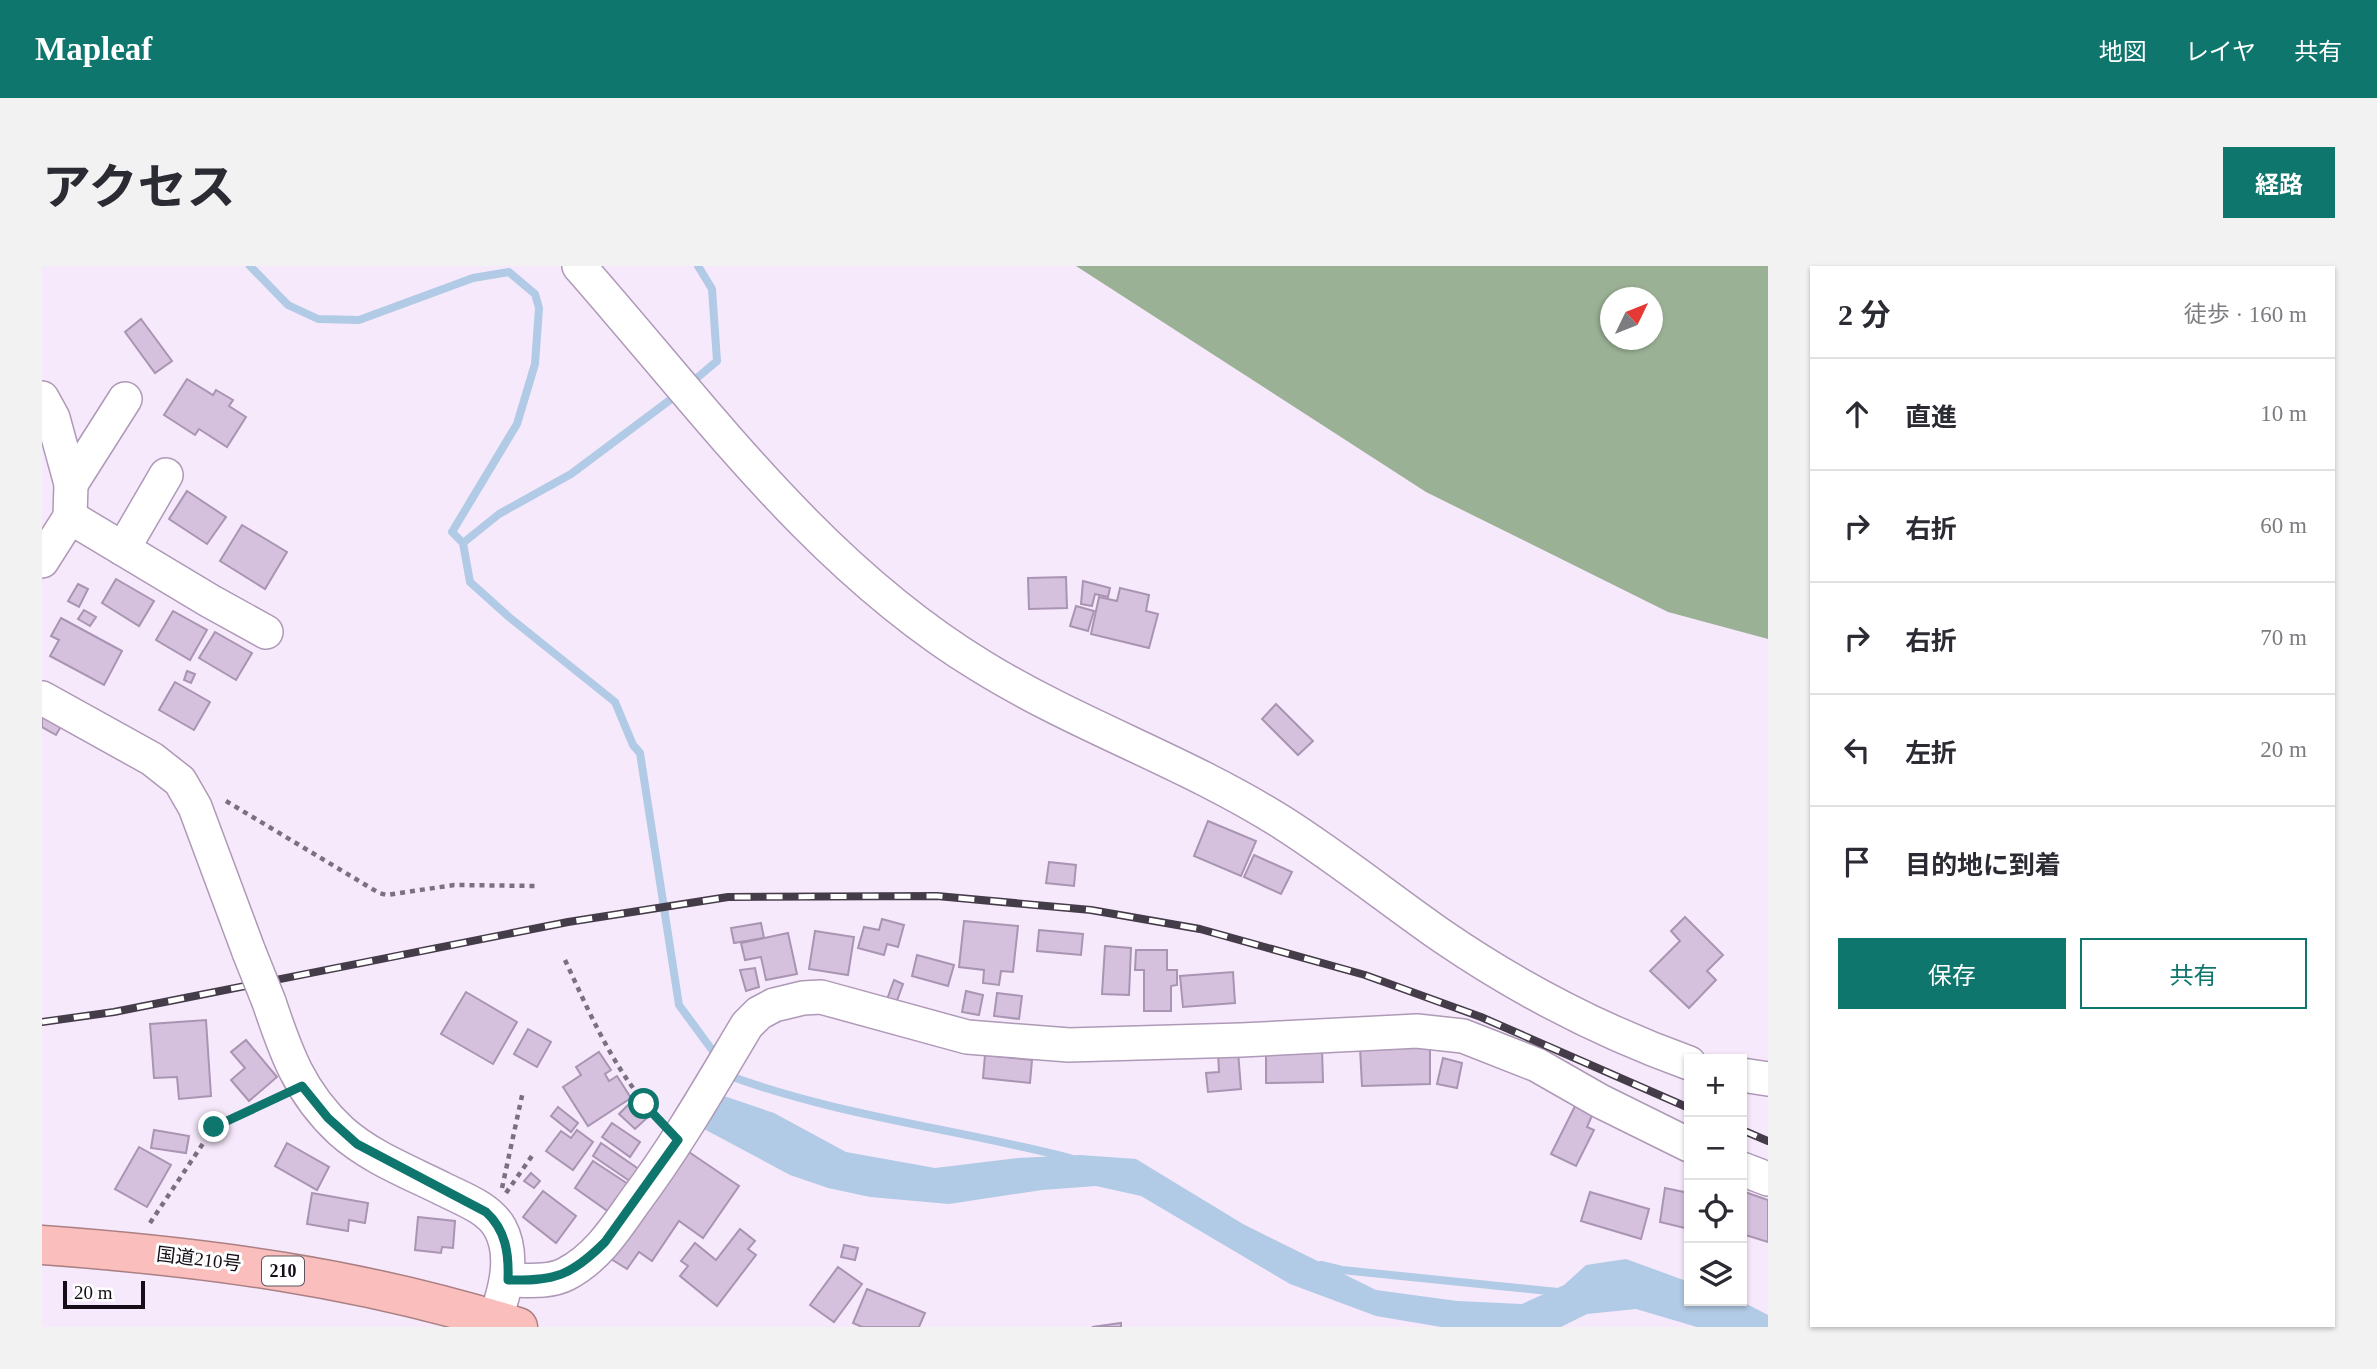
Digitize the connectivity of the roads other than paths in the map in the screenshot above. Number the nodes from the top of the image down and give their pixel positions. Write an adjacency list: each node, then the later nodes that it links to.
1 (579, 266): 11 (street)
2 (42, 398): 5 (street)
3 (125, 399): 5 (street)
4 (166, 475): 7 (street)
5 (71, 484): 6 (street)
6 (70, 517): 7 (street); 8 (street)
7 (123, 549): 9 (street)
8 (42, 561)
9 (266, 632)
10 (42, 698): 18 (street, bridge)
11 (1684, 1061)
12 (1747, 1076): 13 (street)
13 (1768, 1079)
14 (1684, 1143): 18 (street)
15 (1747, 1171): 16 (street)
16 (1768, 1179)
17 (42, 1245): 19 (highway, 国道210号 / 210)
18 (508, 1280): 19 (street)
19 (495, 1323)

